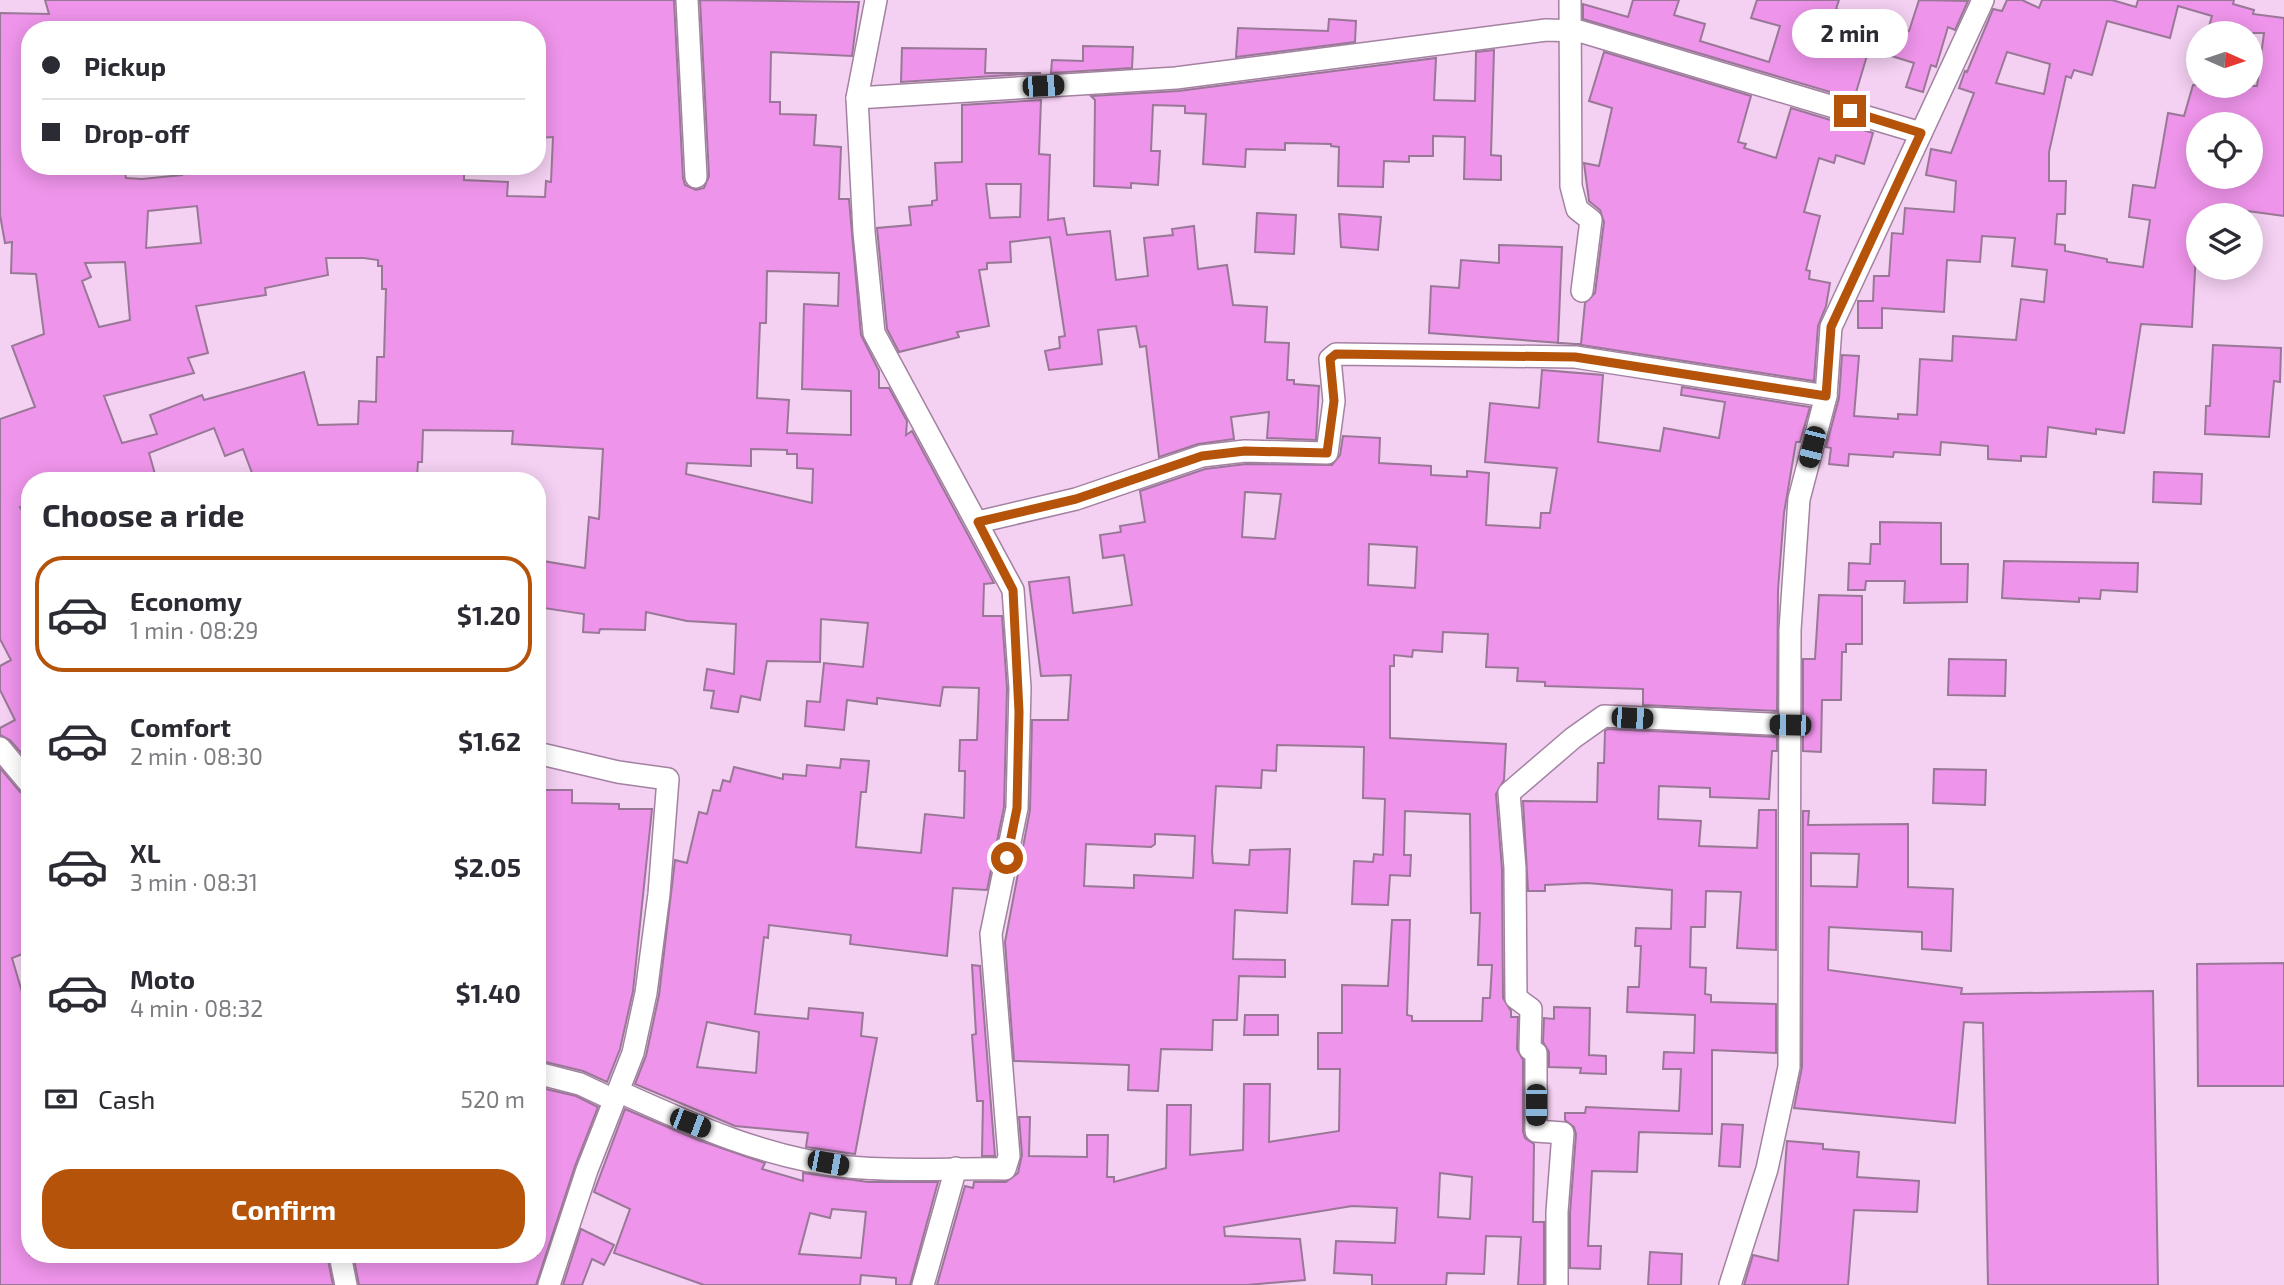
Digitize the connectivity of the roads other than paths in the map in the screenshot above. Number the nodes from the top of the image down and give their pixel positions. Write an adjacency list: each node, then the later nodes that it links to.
1 (687, 0): 8 (street)
2 (876, 0): 6 (street)
3 (1570, 0): 5 (street)
4 (1983, 0): 7 (street)
5 (1572, 30): 6 (street); 7 (street); 9 (street)
6 (857, 98): 11 (street)
7 (1921, 133): 10 (street)
8 (696, 177)
9 (1582, 292)
10 (1826, 396): 11 (street); 12 (street)
11 (978, 522): 18 (street)
12 (1790, 725): 23 (street); 24 (street)
13 (0, 747): 15 (street)
14 (546, 756): 17 (street)
15 (21, 773)
16 (546, 1075): 17 (street)
17 (617, 1096): 18 (street); 21 (street)
18 (956, 1168): 22 (street)
19 (342, 1263): 20 (street)
20 (346, 1285)
21 (548, 1285)
22 (923, 1285)
23 (1557, 1285)
24 (1730, 1285)

